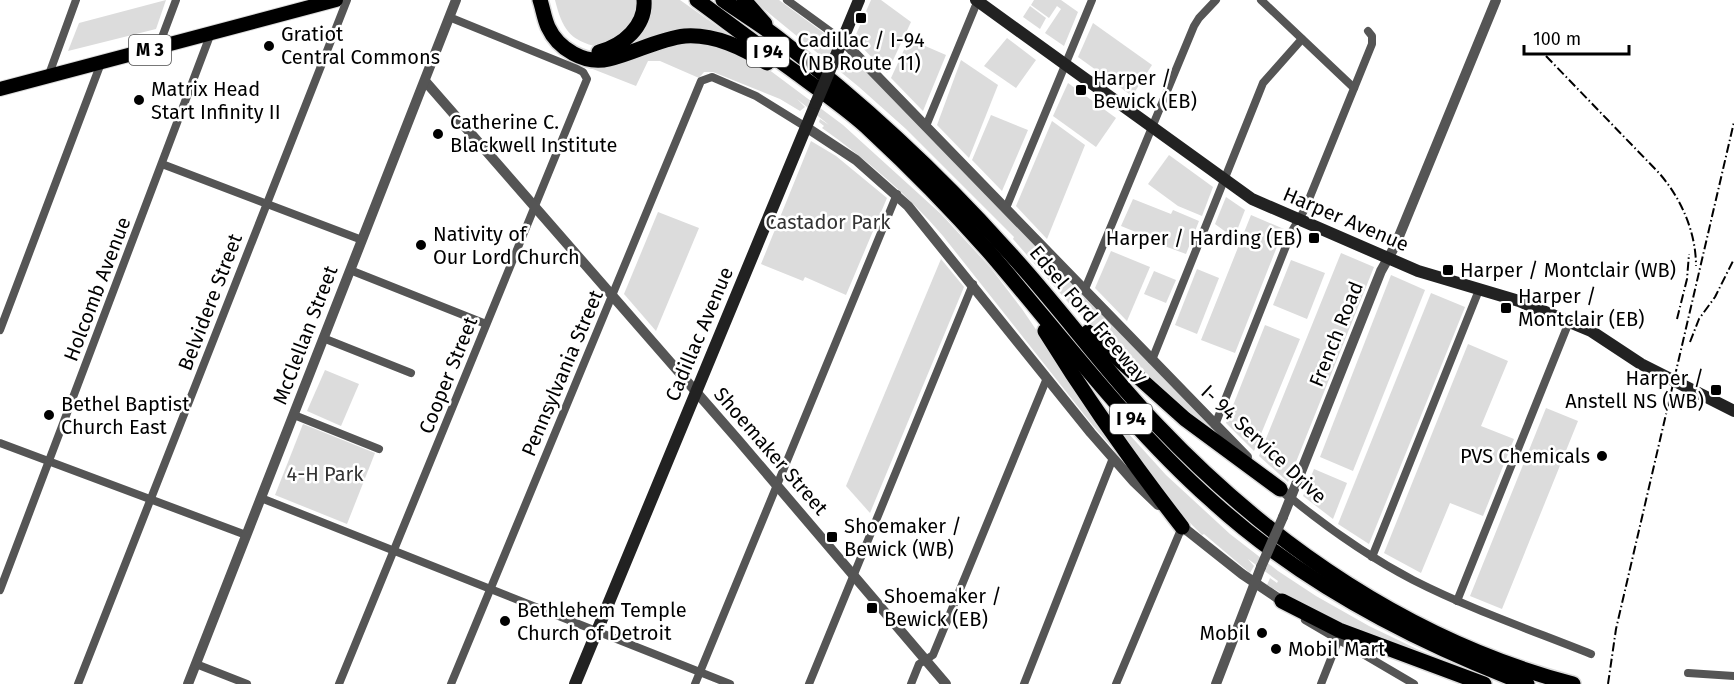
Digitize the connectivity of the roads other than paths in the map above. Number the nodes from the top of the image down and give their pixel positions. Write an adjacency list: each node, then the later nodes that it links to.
1 (76, 0): 29 (street)
2 (176, 0): 26 (street)
3 (336, 0): 19 (main road, M 3)
4 (347, 0): 40 (street, Belvidere Street)
5 (456, 0): 20 (street, McClellan Street)
6 (540, 0): 33 (highway)
7 (550, 0): 8 (highway)
8 (644, 0)
9 (697, 0): 33 (highway, Edsel Ford Freeway / I 94)
10 (723, 0): 23 (highway, Edsel Ford Freeway / I 94)
11 (744, 0): 23 (highway)
12 (787, 0): 25 (street, Edsel Ford Freeway)
13 (859, 0): 25 (main road, Cadillac Avenue)
14 (977, 0): 28 (main road, Harper Avenue); 34 (street)
15 (1092, 0): 28 (street)
16 (1216, 0): 36 (street)
17 (1261, 0): 24 (street)
18 (1496, 0): 45 (street, French Road)
19 (299, 5): 22 (main road, M 3)
20 (449, 17): 30 (street, McClellan Street); 41 (street, Cooper Street)
21 (1368, 31): 31 (street)
22 (211, 33): 26 (main road, M 3); 37 (street, Holcomb Avenue)
23 (775, 36): 51 (highway, Edsel Ford Freeway / I 94)
24 (1302, 39): 31 (street); 38 (street)
25 (842, 40): 34 (street, Edsel Ford Freeway); 35 (main road, Cadillac Avenue, bridge)
26 (158, 48): 27 (main road, M 3)
27 (101, 63): 29 (main road, M 3); 55 (street)
28 (1065, 64): 36 (main road, Harper Avenue); 42 (street)
29 (48, 77): 32 (main road, M 3)
30 (425, 81): 41 (street, Shoemaker Street); 44 (street, McClellan Street)
31 (1354, 88): 43 (street)
32 (0, 90)
33 (839, 104): 48 (highway, Edsel Ford Freeway / I 94)
34 (926, 126): 42 (street, Edsel Ford Freeway)
35 (806, 127): 39 (street); 52 (street, Pennsylvania Street); 60 (main road, Cadillac Avenue)
36 (1152, 127): 38 (main road, Harper Avenue); 49 (street)
37 (162, 164): 40 (street); 67 (street, Holcomb Avenue)
38 (1224, 179): 43 (main road, Harper Avenue); 57 (street)
39 (897, 194): 47 (street); 68 (street)
40 (267, 203): 44 (street); 71 (street, Belvidere Street)
41 (535, 206): 52 (street, Shoemaker Street); 54 (street, Cooper Street)
42 (1006, 208): 49 (street, Edsel Ford Freeway)
43 (1298, 219): 45 (main road, Harper Avenue); 63 (street)
44 (362, 240): 46 (street, McClellan Street)
45 (1388, 258): 50 (main road, Harper Avenue); 69 (street, French Road)
46 (350, 270): 54 (street); 56 (street, McClellan Street)
47 (973, 284): 59 (street); 76 (street)
48 (1018, 287): 72 (highway); 107 (highway, Edsel Ford Freeway / I 94)
49 (1085, 289): 57 (street, I- 94 Service Drive)
50 (1479, 290): 53 (main road, Harper Avenue); 75 (street)
51 (1046, 294): 69 (highway); 108 (highway, Edsel Ford Freeway / I 94)
52 (612, 296): 60 (street, Shoemaker Street); 78 (street, Pennsylvania Street)
53 (1569, 322): 61 (main road, Harper Avenue); 81 (street)
54 (486, 324): 74 (street, Cooper Street)
55 (0, 330)
56 (323, 339): 58 (street); 62 (street, McClellan Street)
57 (1152, 360): 63 (street, I- 94 Service Drive)
58 (411, 373)
59 (1047, 378): 66 (street); 85 (street)
60 (696, 392): 68 (street, Shoemaker Street); 82 (main road, Cadillac Avenue)
61 (1734, 411)
62 (294, 415): 65 (street); 70 (street, McClellan Street)
63 (1215, 425): 69 (street, I- 94 Service Drive)
64 (0, 443): 67 (street)
65 (379, 449)
66 (1113, 458): 72 (street); 101 (street)
67 (49, 461): 71 (street); 79 (street, Holcomb Avenue)
68 (777, 485): 76 (street, Shoemaker Street); 87 (street)
69 (1286, 493): 75 (street, I- 94 Service Drive); 77 (street, French Road, bridge)
70 (261, 498): 73 (street, McClellan Street); 74 (street)
71 (151, 499): 73 (street); 90 (street, Belvidere Street)
72 (1182, 527): 77 (street); 102 (street)
73 (246, 536): 86 (street, McClellan Street)
74 (394, 550): 78 (street); 93 (street, Cooper Street)
75 (1372, 557): 81 (street, I- 94 Service Drive)
76 (854, 575): 85 (street, Shoemaker Street); 98 (street)
77 (1255, 583): 80 (street); 103 (street, French Road)
78 (491, 589): 82 (street); 94 (street, Pennsylvania Street)
79 (0, 590)
80 (1282, 601): 83 (street); 106 (highway)
81 (1457, 601): 84 (street, I- 94 Service Drive)
82 (597, 631): 87 (street); 95 (main road, Cadillac Avenue)
83 (1338, 641): 104 (street); 105 (street)
84 (1591, 654)
85 (926, 660): 99 (street); 100 (street, Shoemaker Street)
86 (196, 664): 91 (street, McClellan Street); 92 (street)
87 (700, 672): 96 (street); 97 (street)
88 (1688, 673): 89 (street)
89 (1734, 676)
90 (78, 684)
91 (188, 684)
92 (247, 684)
93 (339, 684)
94 (452, 684)
95 (575, 684)
96 (695, 684)
97 (730, 684)
98 (809, 684)
99 (911, 684)
100 (946, 684)
101 (1024, 684)
102 (1116, 684)
103 (1216, 684)
104 (1321, 684)
105 (1414, 684)
106 (1484, 684)
107 (1527, 684)
108 (1573, 684)

